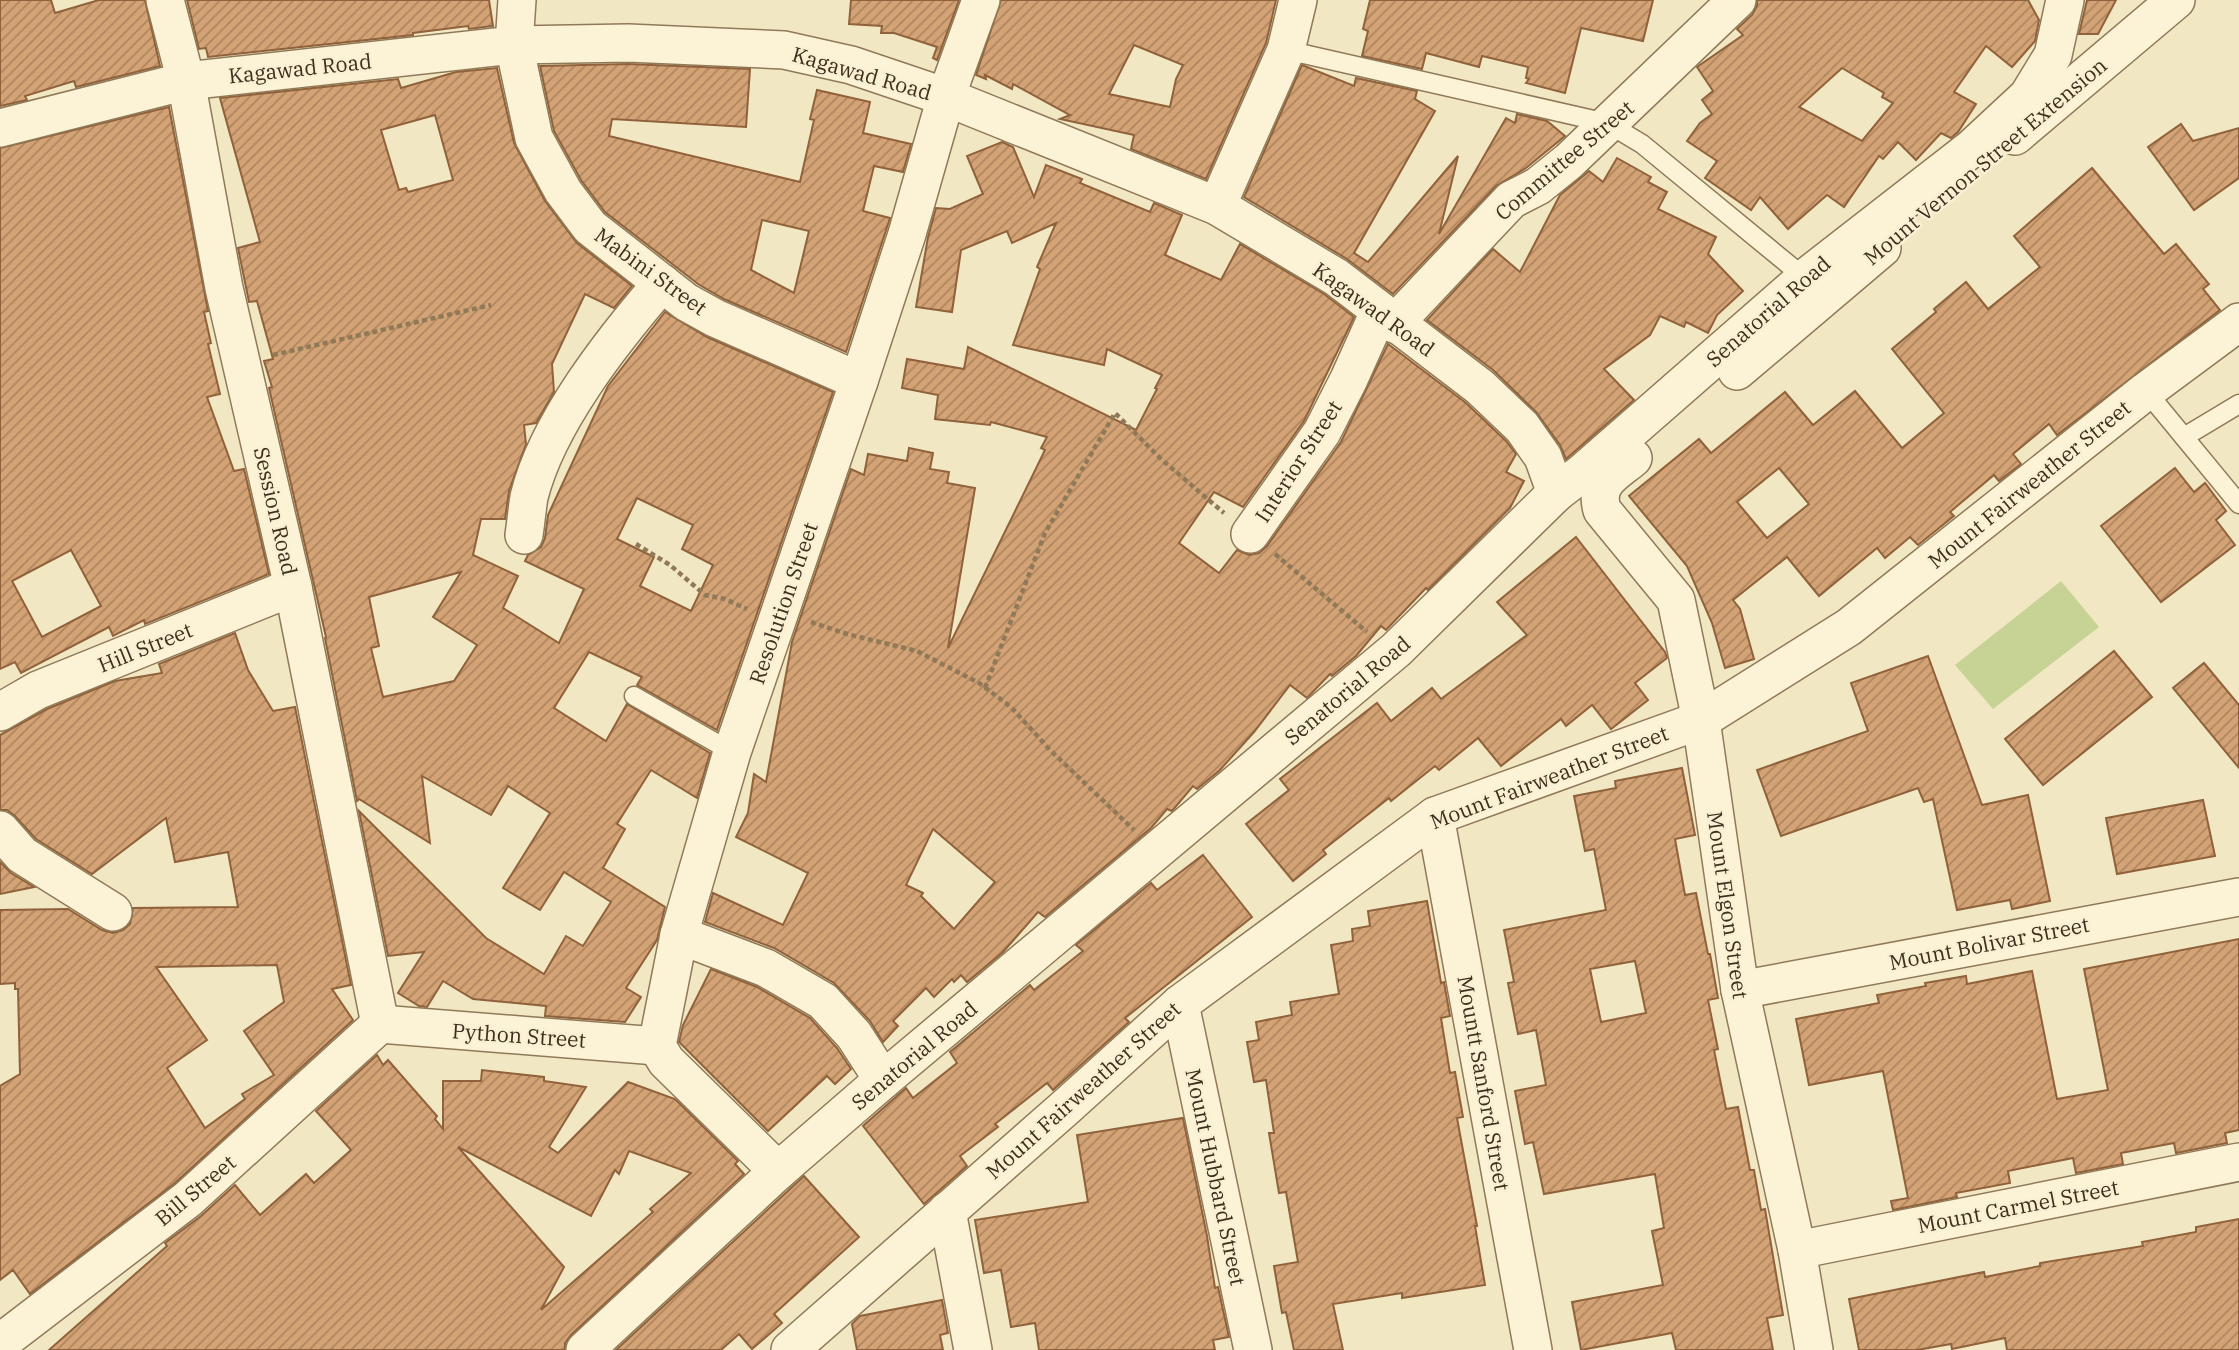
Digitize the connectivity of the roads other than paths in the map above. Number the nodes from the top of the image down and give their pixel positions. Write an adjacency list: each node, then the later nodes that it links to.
1 (165, 0): 10 (street, Session Road)
2 (517, 0): 8 (street, Mabini Street)
3 (981, 0): 11 (street, Resolution Street)
4 (1298, 0): 9 (street)
5 (1737, 0): 12 (street, Committee Street)
6 (2065, 0): 15 (street, Senatorial Road)
7 (2176, 0): 23 (street, Mount Vernon Street Extension)
8 (514, 45): 10 (street, Kagawad Road); 11 (street, Kagawad Road); 16 (street, Mabini Street)
9 (1286, 50): 12 (lane); 14 (street)
10 (186, 81): 13 (street, Kagawad Road); 28 (street, Session Road)
11 (946, 97): 14 (street, Kagawad Road); 19 (street, Resolution Street)
12 (1607, 123): 15 (lane); 17 (street, Committee Street)
13 (0, 128)
14 (1217, 206): 17 (street, Kagawad Road)
15 (1805, 278): 24 (street, Senatorial Road)
16 (662, 283): 19 (street, Mabini Street); 27 (street)
17 (1387, 318): 24 (street, Kagawad Road); 26 (street, Interior Street)
18 (2239, 322): 20 (street, Mount Fairweather Street)
19 (859, 381): 32 (street, Resolution Street)
20 (2146, 391): 22 (lane); 31 (street, Mount Fairweather Street)
21 (2239, 404): 22 (lane)
22 (2184, 437): 25 (lane)
23 (1602, 484): 31 (street, Mount Elgon Street)
24 (1556, 493): 42 (street, Senatorial Road)
25 (2239, 504)
26 (1250, 534)
27 (524, 535)
28 (292, 587): 30 (street, Hill Street); 40 (street, Session Road)
29 (634, 696): 32 (lane)
30 (0, 712)
31 (1701, 720): 33 (street, Mount Fairweather Street); 38 (street, Mount Elgon Street)
32 (732, 752): 37 (street, Resolution Street)
33 (1435, 816): 39 (street, Mount Fairweather Street); 52 (street, Mountt Sanford Street)
34 (0, 830): 36 (street)
35 (2239, 897): 38 (street, Mount Bolivar Street)
36 (113, 912)
37 (679, 935): 41 (street, Resolution Street); 42 (street)
38 (1740, 990): 46 (street, Mount Elgon Street)
39 (1180, 1004): 45 (street, Mount Fairweather Street); 51 (street, Mount Hubbard Street)
40 (380, 1024): 41 (street, Python Street); 47 (street, Bill Street)
41 (657, 1046): 44 (street)
42 (883, 1080): 44 (street, Senatorial Road)
43 (2239, 1162): 46 (street, Mount Carmel Street)
44 (778, 1171): 48 (street, Senatorial Road)
45 (947, 1211): 49 (street, Mount Fairweather Street); 50 (street)
46 (1797, 1250): 53 (street, Mount Elgon Street)
47 (0, 1343)
48 (585, 1350)
49 (790, 1350)
50 (973, 1350)
51 (1253, 1350)
52 (1533, 1350)
53 (1814, 1350)

